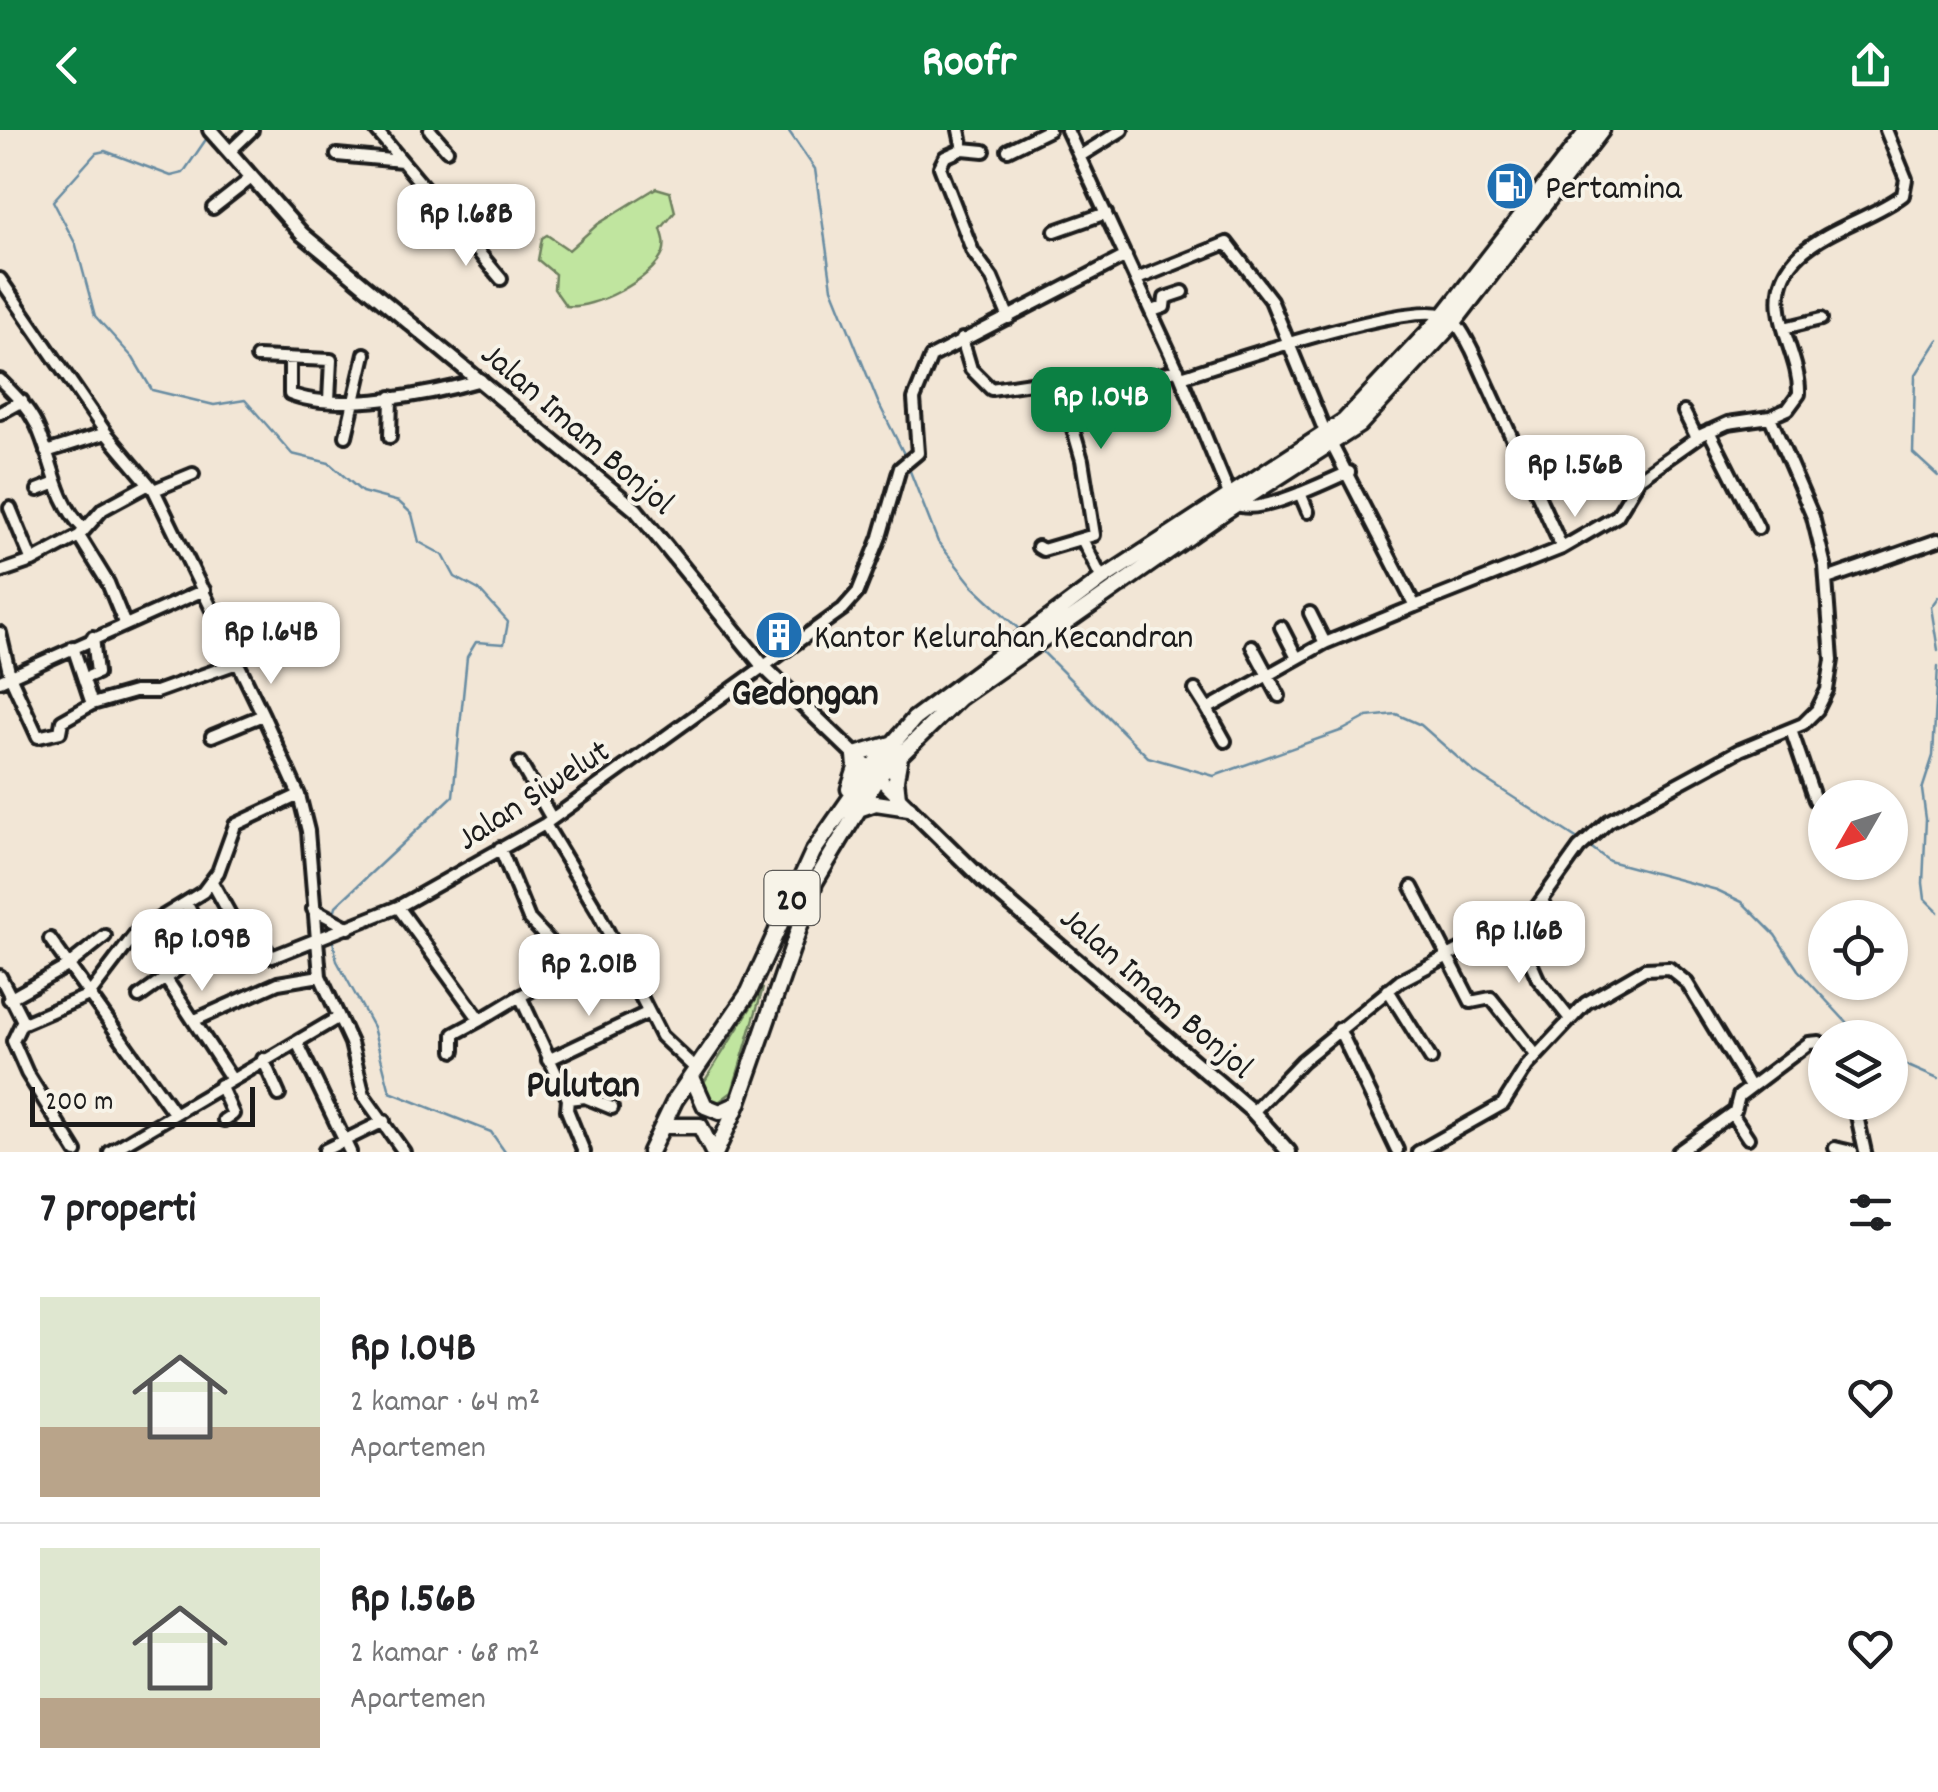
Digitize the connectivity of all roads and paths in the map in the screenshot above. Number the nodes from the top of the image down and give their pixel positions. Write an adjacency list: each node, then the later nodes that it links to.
1 (252, 130): 16 (street)
2 (376, 130): 19 (street)
3 (430, 130): 13 (street)
4 (959, 130): 12 (street)
5 (1049, 130): 14 (street)
6 (1068, 130): 18 (street)
7 (1122, 130): 18 (street)
8 (1588, 130): 31 (highway, 20)
9 (1602, 130): 31 (highway, 20)
10 (1886, 130): 33 (street)
11 (212, 133): 16 (main road, Jalan Imam Bonjol)
12 (963, 149): 15 (street); 30 (street)
13 (447, 150)
14 (1008, 150)
15 (984, 151)
16 (229, 152): 20 (main road, Jalan Imam Bonjol)
17 (336, 155): 19 (street)
18 (1080, 156): 22 (street)
19 (403, 161): 25 (street)
20 (250, 179): 21 (street); 41 (main road, Jalan Imam Bonjol)
21 (212, 208)
22 (1106, 213): 23 (street); 24 (street)
23 (1055, 231)
24 (1126, 256): 26 (street); 30 (street, Jalan Siwelut)
25 (501, 279)
26 (1137, 280): 29 (street); 35 (street)
27 (2, 286): 53 (street)
28 (1183, 292): 29 (street)
29 (1152, 311): 39 (street)
30 (1008, 318): 34 (street, Jalan Siwelut)
31 (1449, 318): 35 (street); 57 (highway, 20); 73 (street)
32 (1821, 319): 33 (street)
33 (1784, 328): 51 (street)
34 (962, 339): 47 (street); 90 (street, Jalan Siwelut)
35 (1290, 343): 39 (street); 57 (street)
36 (365, 354): 45 (street)
37 (257, 357): 38 (street)
38 (290, 360): 43 (street); 44 (street)
39 (1180, 373): 47 (street); 65 (street)
40 (0, 380): 46 (street)
41 (481, 380): 42 (street); 90 (main road, Jalan Imam Bonjol)
42 (391, 397): 45 (street); 55 (street)
43 (308, 399): 44 (street); 50 (street)
44 (329, 400): 45 (street)
45 (355, 400): 54 (street)
46 (22, 401): 49 (street); 58 (street)
47 (1066, 406): 71 (street)
48 (1684, 412): 56 (street)
49 (0, 413)
50 (306, 413)
51 (1770, 417): 52 (street); 77 (street)
52 (1709, 430): 56 (street); 68 (street)
53 (106, 433): 58 (street); 62 (street)
54 (346, 436)
55 (390, 436)
56 (1697, 438): 73 (street)
57 (1329, 440): 59 (street); 65 (highway, 20)
58 (46, 452): 61 (street)
59 (1348, 472): 64 (street); 79 (street)
60 (193, 474): 62 (street)
61 (56, 483): 63 (street); 69 (street)
62 (151, 487): 69 (street); 78 (street)
63 (38, 490)
64 (1300, 493): 65 (street); 67 (street)
65 (1233, 499): 76 (highway, 20); 94 (highway, 20)
66 (10, 508): 74 (street)
67 (1308, 512)
68 (1758, 528)
69 (81, 532): 74 (street); 81 (street)
70 (1938, 540): 77 (street)
71 (1083, 541): 72 (street); 76 (street)
72 (1038, 546)
73 (1562, 548): 79 (street)
74 (32, 561): 75 (street)
75 (0, 572)
76 (1102, 579): 94 (highway, 20)
77 (1826, 579): 100 (street)
78 (204, 590): 81 (street); 89 (street)
79 (1415, 606): 85 (street)
80 (1310, 614): 85 (street)
81 (125, 625): 84 (street)
82 (1280, 628): 88 (street)
83 (0, 633): 92 (street)
84 (93, 638): 86 (street); 93 (street)
85 (1325, 643): 88 (street)
86 (73, 646): 92 (street); 93 (street)
87 (1252, 646): 91 (street)
88 (1297, 658): 91 (street)
89 (236, 663): 97 (street); 99 (street)
90 (764, 666): 104 (main road, Jalan Imam Bonjol); 111 (street, Jalan Siwelut)
91 (1268, 673): 96 (street); 98 (street)
92 (5, 678): 97 (street)
93 (86, 678): 97 (street)
94 (976, 680): 103 (highway, 20)
95 (1195, 690): 98 (street)
96 (1279, 696)
97 (92, 704)
98 (1206, 709): 102 (street)
99 (263, 715): 101 (street); 108 (street)
100 (1791, 730): 107 (street); 115 (street)
101 (212, 736)
102 (1225, 741)
103 (899, 746): 104 (highway); 106 (highway, 20); 109 (highway)
104 (855, 755): 106 (main road, Jalan Imam Bonjol); 110 (highway)
105 (520, 763): 111 (street)
106 (874, 774): 109 (main road, Jalan Imam Bonjol); 110 (highway, 20)
107 (1808, 782)
108 (300, 795): 113 (street); 118 (street)
109 (904, 803): 110 (highway); 161 (main road, Jalan Imam Bonjol)
110 (847, 810): 153 (highway, 20); 158 (highway, 20)
111 (548, 822): 112 (street, Jalan Siwelut); 127 (street)
112 (500, 848): 117 (street, Jalan Siwelut); 130 (street)
113 (212, 882): 116 (street); 120 (street)
114 (1412, 888): 128 (street)
115 (1543, 902): 119 (street); 126 (street)
116 (187, 904): 122 (street); 125 (street)
117 (398, 907): 121 (street, Jalan Siwelut); 143 (street)
118 (313, 908): 121 (street); 121 (street)
119 (1514, 925): 128 (street); 141 (street)
120 (238, 929): 121 (street, Jalan Siwelut); 125 (street)
121 (329, 930): 133 (street)
122 (136, 933): 132 (street); 135 (street)
123 (105, 936): 129 (street)
124 (50, 939): 129 (street)
125 (207, 944): 132 (street)
126 (1563, 944)
127 (615, 949): 130 (street); 139 (street)
128 (1446, 958): 134 (street); 149 (street)
129 (66, 967): 135 (street); 138 (street)
130 (566, 971): 136 (street)
131 (0, 976): 138 (street)
132 (167, 976): 137 (street); 142 (street)
133 (320, 976): 140 (street); 142 (street)
134 (1388, 990): 145 (street); 152 (street)
135 (89, 995): 144 (street); 160 (street)
136 (520, 996): 143 (street); 151 (street)
137 (139, 997)
138 (9, 999): 144 (street)
139 (647, 1013): 151 (street); 153 (street)
140 (340, 1017): 146 (street); 165 (street)
141 (1570, 1019): 149 (street); 155 (street)
142 (195, 1020): 154 (street)
143 (480, 1020): 148 (street)
144 (22, 1022): 172 (street)
145 (1338, 1030): 161 (street); 171 (street)
146 (297, 1042): 150 (street); 168 (street)
147 (1808, 1044): 155 (street)
148 (454, 1051)
149 (1536, 1055): 179 (street)
150 (262, 1059): 154 (street); 156 (street)
151 (548, 1060): 157 (street)
152 (1432, 1060)
153 (694, 1073): 158 (highway); 166 (highway, 20)
154 (226, 1082): 160 (street); 163 (street)
155 (1750, 1086): 162 (street)
156 (279, 1095)
157 (568, 1099): 159 (street); 175 (street)
158 (738, 1104): 177 (highway, 20)
159 (612, 1108)
160 (174, 1112): 173 (street)
161 (1252, 1112): 178 (main road, Jalan Imam Bonjol)
162 (1732, 1114): 167 (street); 180 (street)
163 (224, 1120)
164 (1858, 1120): 182 (street)
165 (384, 1122): 168 (street); 174 (street)
166 (664, 1126): 176 (highway, 20); 177 (highway)
167 (1748, 1138)
168 (347, 1146): 170 (street)
169 (1835, 1148): 181 (street)
170 (325, 1150)
171 (1397, 1151)
172 (76, 1152)
173 (110, 1152)
174 (404, 1152)
175 (584, 1152)
176 (650, 1152)
177 (714, 1152)
178 (1289, 1152)
179 (1418, 1152)
180 (1678, 1152)
181 (1852, 1152)
182 (1864, 1152)

